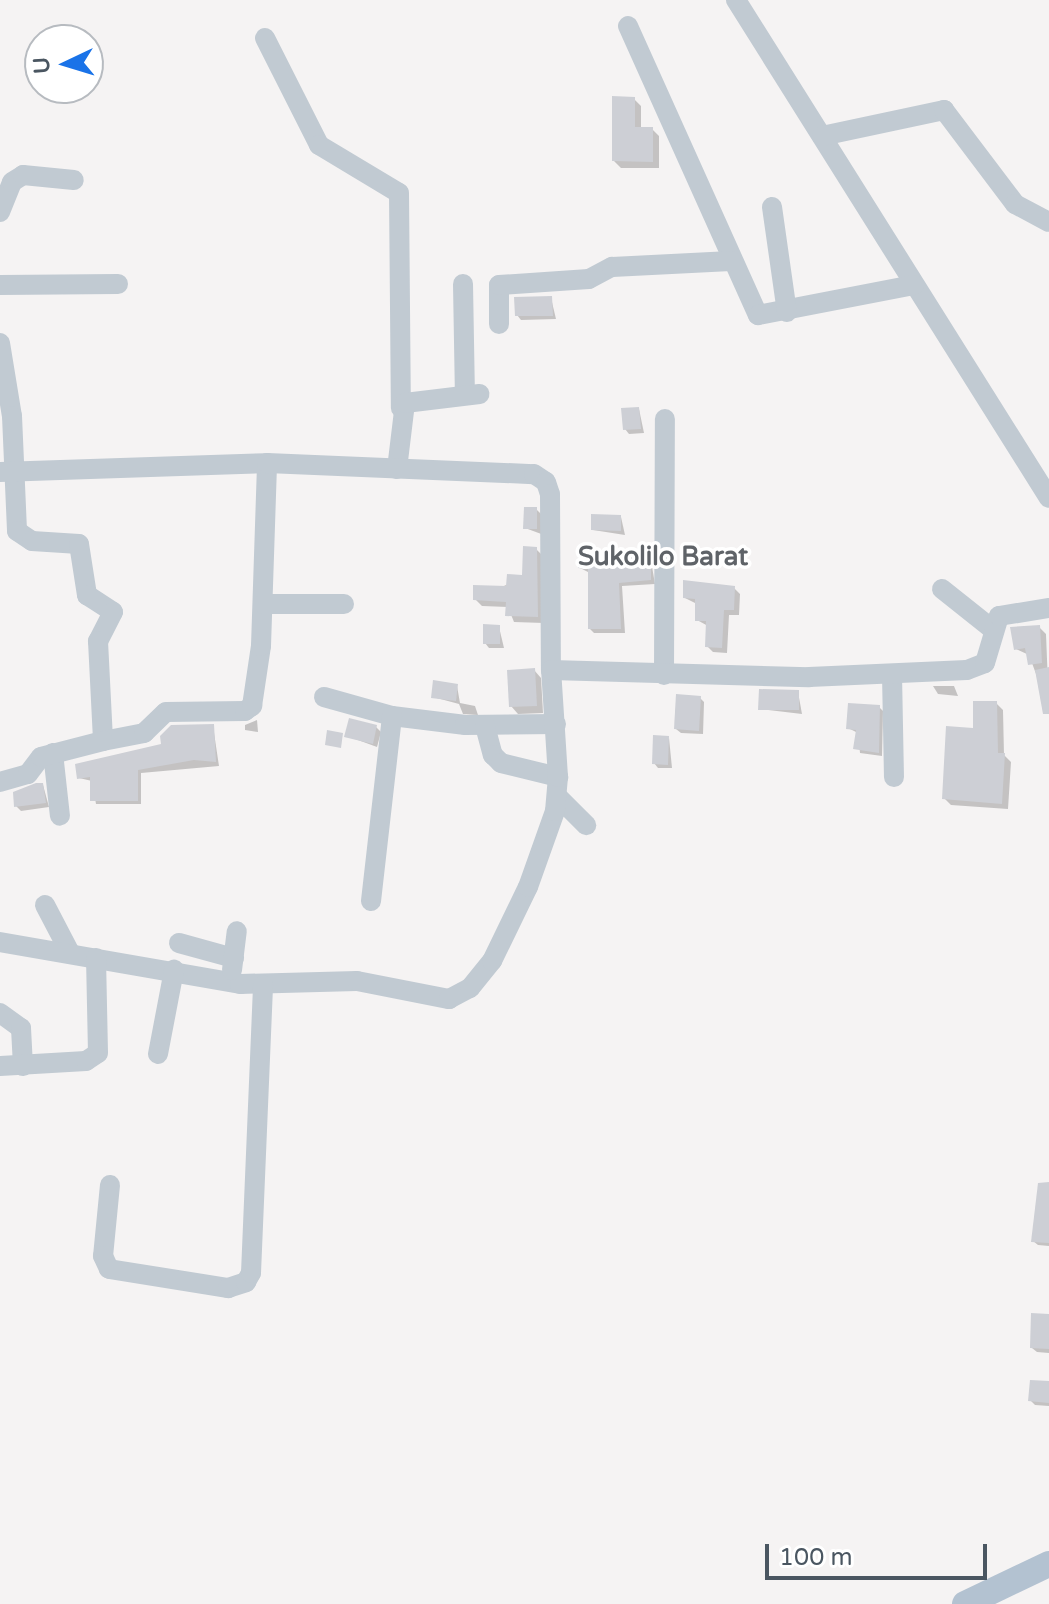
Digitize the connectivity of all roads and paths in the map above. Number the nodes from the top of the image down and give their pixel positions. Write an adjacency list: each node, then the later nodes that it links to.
1 (736, 0): 4 (street)
2 (628, 26): 9 (street)
3 (265, 38): 17 (street)
4 (822, 136): 8 (street); 13 (street)
5 (74, 180): 6 (street)
6 (2, 203)
7 (772, 207): 14 (street)
8 (1049, 222)
9 (731, 261): 14 (street); 15 (street)
10 (118, 284): 12 (street)
11 (463, 284): 17 (street)
12 (0, 285)
13 (914, 285): 14 (street); 22 (street)
14 (787, 312)
15 (499, 324)
16 (0, 343): 21 (street)
17 (401, 408): 20 (street)
18 (665, 419): 30 (street)
19 (267, 463): 20 (street); 21 (street); 24 (street)
20 (397, 469): 28 (street)
21 (8, 471): 35 (street)
22 (1049, 498)
23 (942, 589): 27 (street)
24 (263, 604): 25 (street); 35 (street)
25 (344, 604)
26 (1049, 608): 27 (street)
27 (991, 628): 29 (street)
28 (551, 670): 30 (street); 33 (street)
29 (892, 674): 30 (street); 37 (street)
30 (664, 675)
31 (324, 697): 32 (street)
32 (392, 716): 34 (street); 42 (street)
33 (556, 724): 34 (street); 39 (street)
34 (485, 726): 39 (street)
35 (103, 741): 36 (street)
36 (53, 753): 38 (street); 40 (street)
37 (894, 777)
38 (0, 782)
39 (558, 787): 41 (street); 52 (street)
40 (60, 816)
41 (586, 825)
42 (371, 901)
43 (45, 905): 47 (street)
44 (237, 931): 49 (street)
45 (0, 942): 47 (street)
46 (179, 943): 49 (street)
47 (69, 951): 48 (street)
48 (96, 958): 50 (street); 56 (street)
49 (234, 958): 51 (street)
50 (174, 970): 51 (street); 54 (street)
51 (231, 982): 52 (street)
52 (263, 985): 57 (street)
53 (0, 1013): 56 (street)
54 (158, 1054)
55 (0, 1066): 56 (street)
56 (23, 1066)
57 (110, 1185)
58 (1049, 1564): 59 (main road)
59 (965, 1604)

